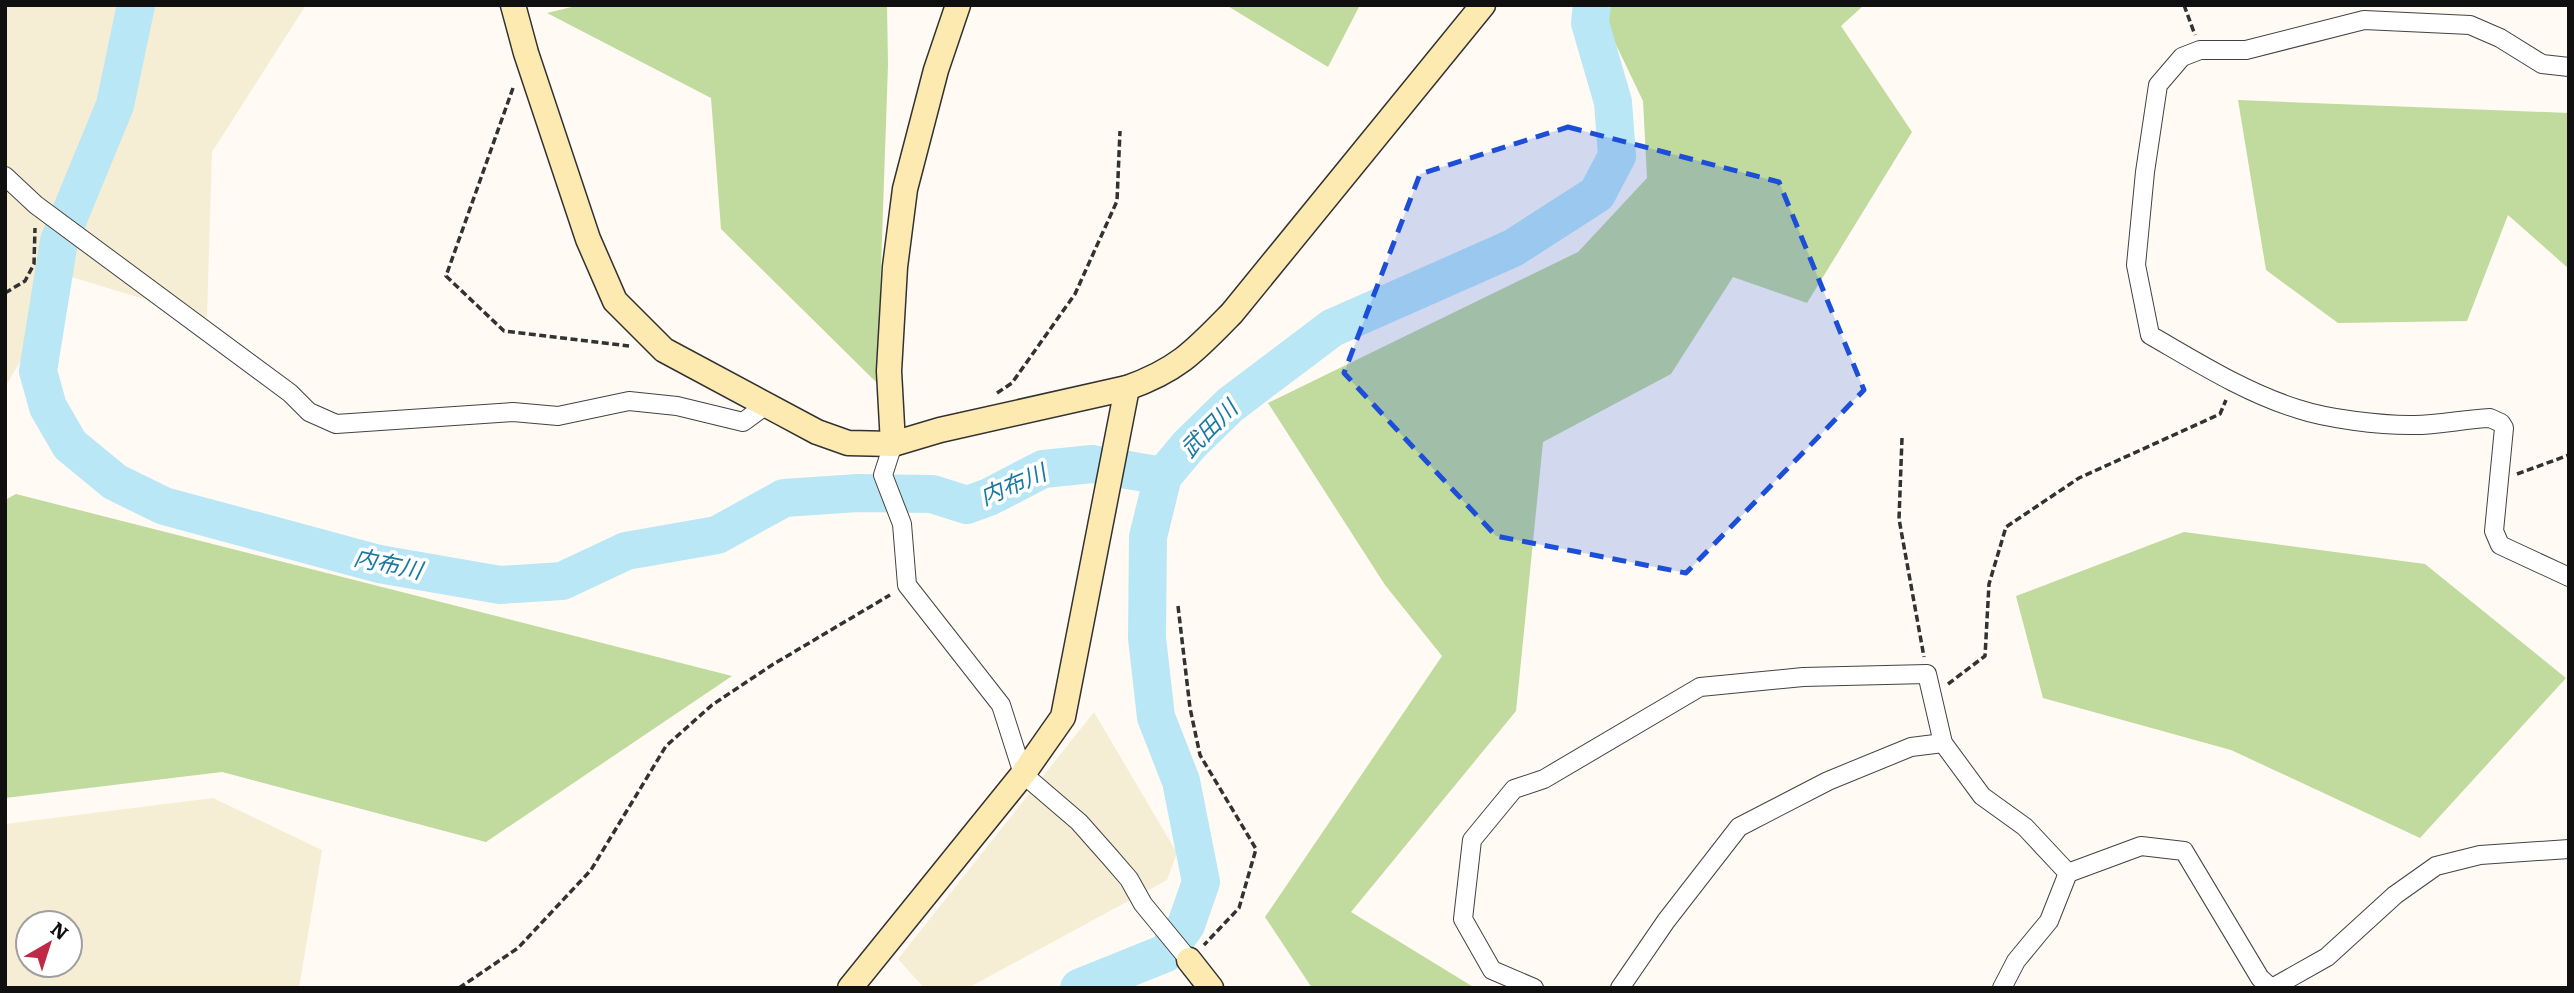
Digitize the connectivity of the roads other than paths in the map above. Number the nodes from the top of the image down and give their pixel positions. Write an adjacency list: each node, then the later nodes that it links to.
1 (513, 5): 7 (street)
2 (958, 5): 8 (street)
3 (1483, 5): 6 (street)
4 (2569, 66): 9 (street)
5 (5, 176): 7 (street)
6 (1124, 400): 8 (street); 11 (street)
7 (766, 405): 8 (street)
8 (893, 444): 11 (street)
9 (2569, 577)
10 (1943, 744): 13 (street); 17 (street); 18 (street)
11 (1023, 774): 14 (street); 15 (street)
12 (2569, 849): 20 (street)
13 (2068, 873): 19 (street); 20 (street)
14 (1189, 960): 16 (street)
15 (850, 988)
16 (1211, 988)
17 (1534, 988)
18 (1620, 988)
19 (2002, 988)
20 (2272, 988)

